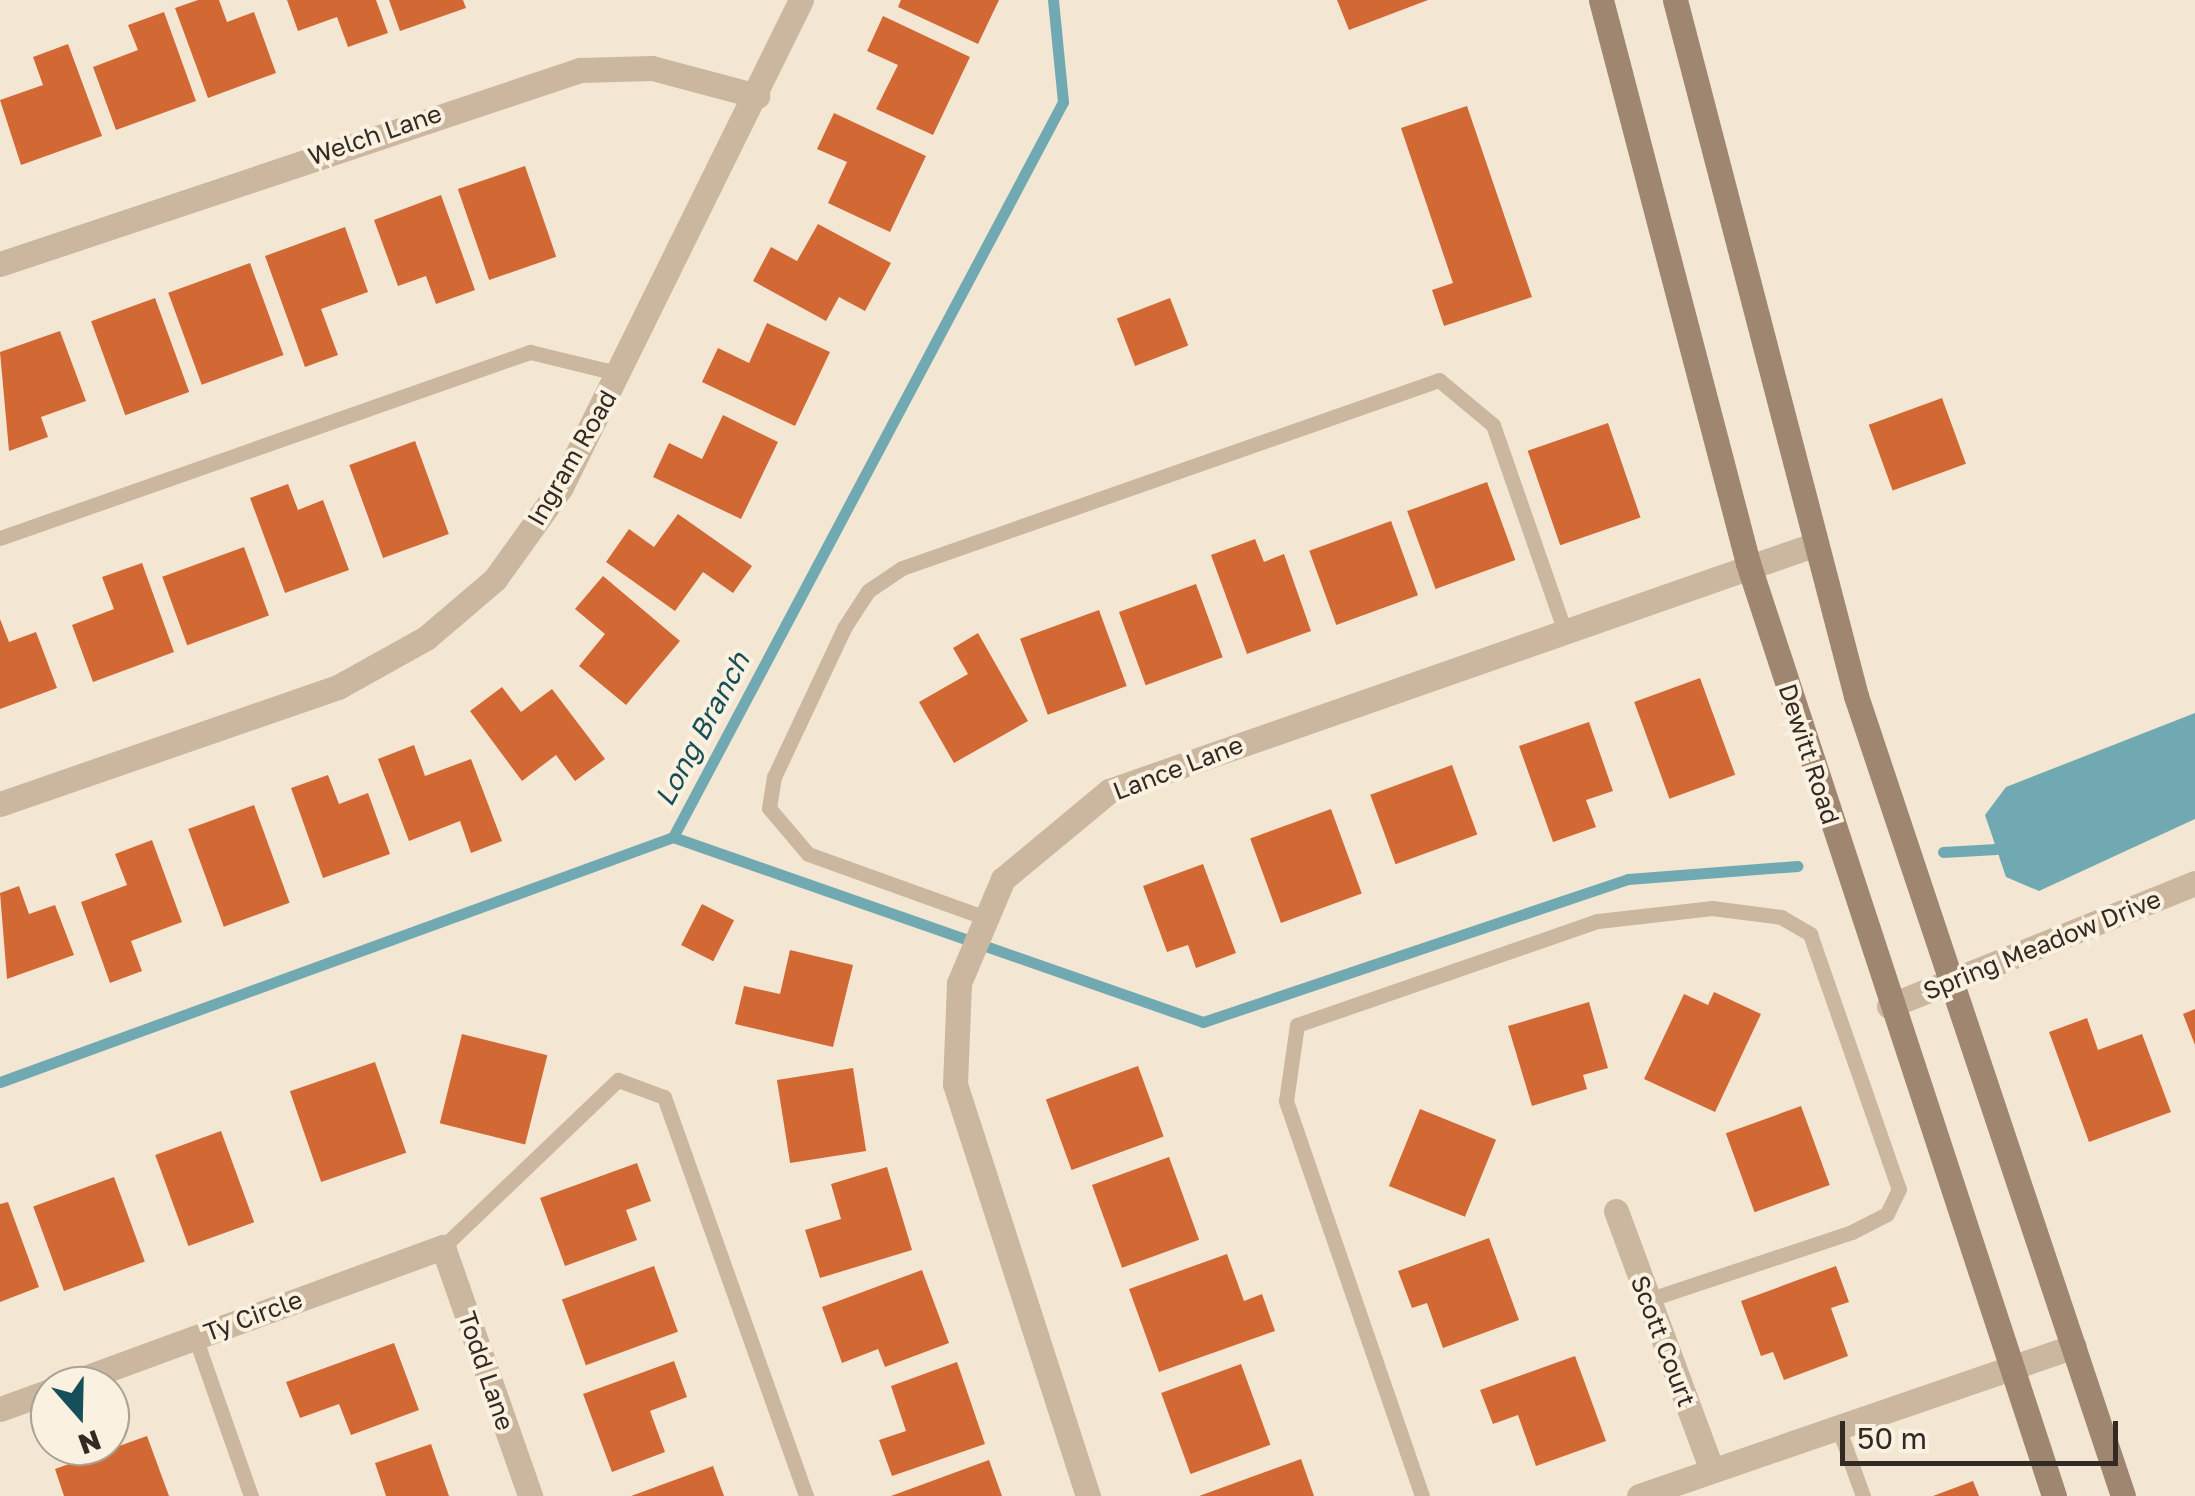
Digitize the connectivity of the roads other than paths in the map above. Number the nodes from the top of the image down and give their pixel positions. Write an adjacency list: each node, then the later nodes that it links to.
1 (800, 0): 4 (street, Ingram Road)
2 (1601, 0): 9 (main road, Dewitt Road)
3 (1674, 0): 8 (main road)
4 (757, 96): 5 (street, Welch Lane); 6 (street, Ingram Road)
5 (0, 264)
6 (621, 374): 7 (lane); 11 (street, Ingram Road)
7 (0, 538)
8 (1816, 544): 9 (street, Lance Lane); 14 (main road)
9 (1748, 563): 10 (street, Lance Lane); 15 (main road, Dewitt Road)
10 (1564, 629): 13 (street, Lance Lane); 13 (lane)
11 (0, 804)
12 (2195, 884): 14 (street, Spring Meadow Drive)
13 (986, 918): 30 (street, Lance Lane)
14 (1952, 982): 15 (street, Spring Meadow Drive); 20 (main road)
15 (1889, 1006): 22 (main road, Dewitt Road)
16 (1616, 1211): 18 (street, Scott Court)
17 (442, 1247): 19 (street, Ty Circle); 28 (street, Todd Lane); 29 (lane)
18 (1648, 1300): 26 (street, Scott Court); 31 (lane)
19 (195, 1338): 21 (street, Ty Circle); 27 (lane)
20 (2074, 1346): 22 (street); 35 (main road)
21 (118, 1366)
22 (2014, 1366): 25 (street); 34 (main road, Dewitt Road)
23 (30, 1398): 24 (street)
24 (0, 1409)
25 (1838, 1426): 26 (street); 33 (lane)
26 (1712, 1470): 32 (street)
27 (250, 1496)
28 (530, 1496)
29 (806, 1496)
30 (1088, 1496)
31 (1422, 1496)
32 (1638, 1496)
33 (1863, 1496)
34 (2054, 1496)
35 (2123, 1496)

